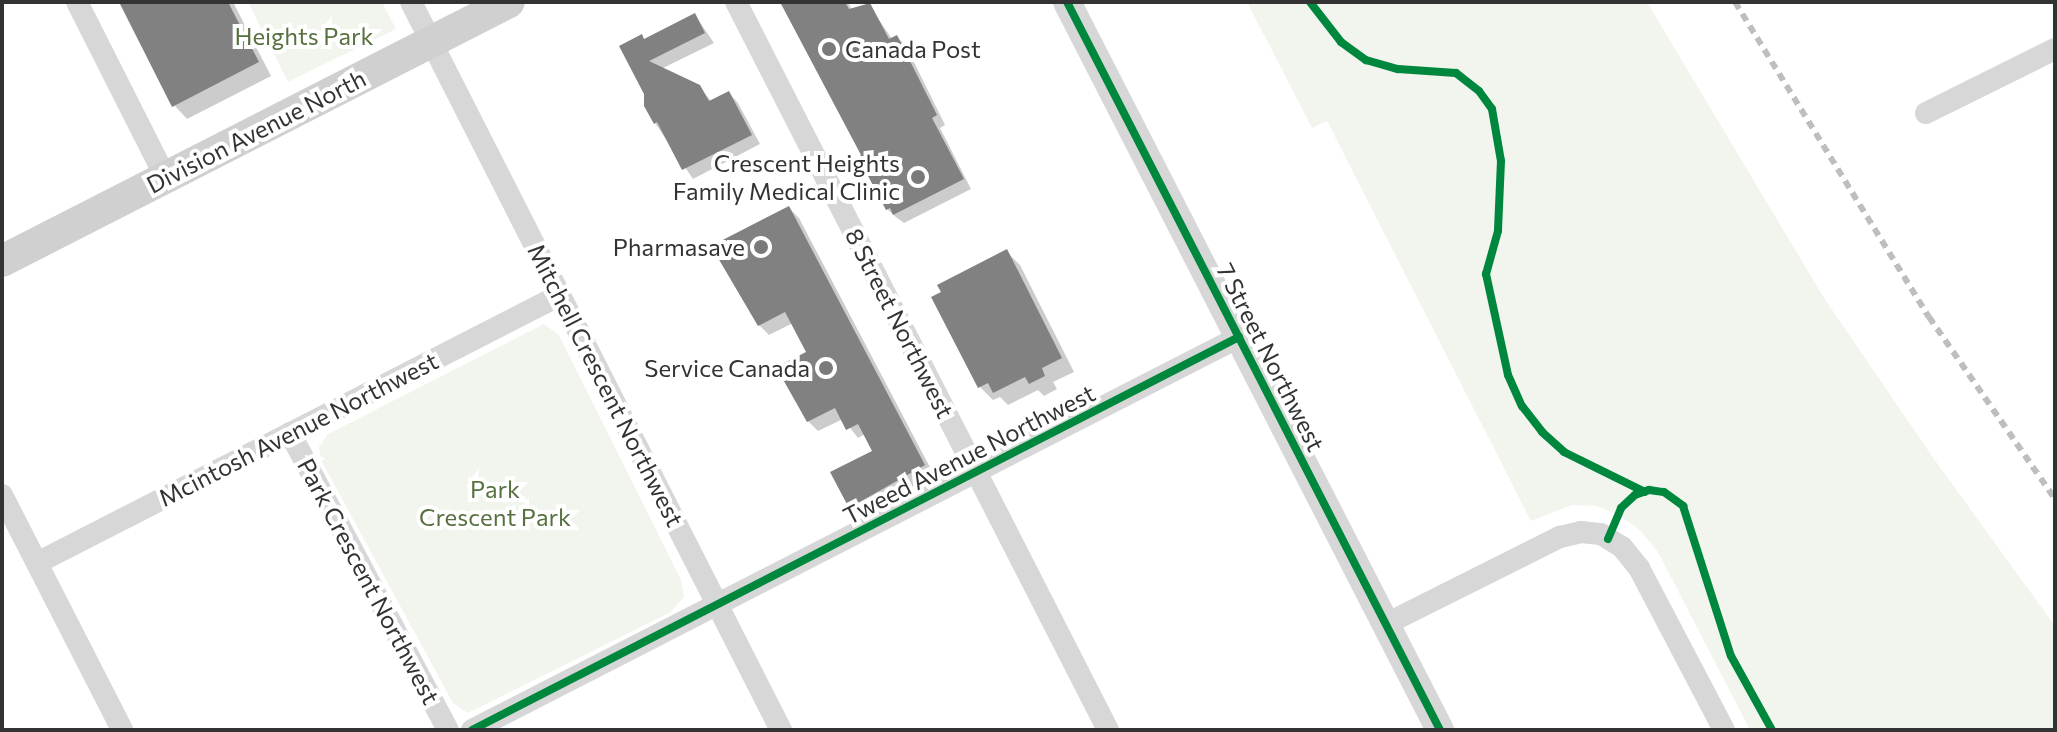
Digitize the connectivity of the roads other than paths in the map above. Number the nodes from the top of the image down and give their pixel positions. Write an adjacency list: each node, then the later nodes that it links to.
1 (77, 2): 9 (street)
2 (411, 2): 6 (street, Mitchell Crescent Northwest)
3 (509, 2): 6 (main road, Division Avenue North)
4 (736, 2): 14 (street, 8 Street Northwest)
5 (1067, 2): 12 (street, 7 Street Northwest)
6 (430, 41): 9 (main road, Division Avenue North); 11 (street, Mitchell Crescent Northwest)
7 (2055, 49): 8 (street)
8 (1926, 113)
9 (166, 178): 10 (main road, Division Avenue North)
10 (2, 261)
11 (560, 295): 13 (street, Mcintosh Avenue Northwest); 17 (street, Mitchell Crescent Northwest)
12 (1239, 337): 14 (street, Tweed Avenue Northwest); 18 (street, 7 Street Northwest)
13 (290, 433): 16 (street, Mcintosh Avenue Northwest); 20 (street, Park Crescent Northwest)
14 (976, 473): 17 (street, Tweed Avenue Northwest); 23 (street, 8 Street Northwest)
15 (2, 495): 16 (street)
16 (37, 563): 19 (street)
17 (718, 605): 21 (street); 22 (street, Mitchell Crescent Northwest)
18 (1386, 624): 24 (street, 7 Street Northwest); 25 (street)
19 (122, 730)
20 (448, 730)
21 (472, 730)
22 (781, 730)
23 (1108, 730)
24 (1440, 730)
25 (1724, 730)

